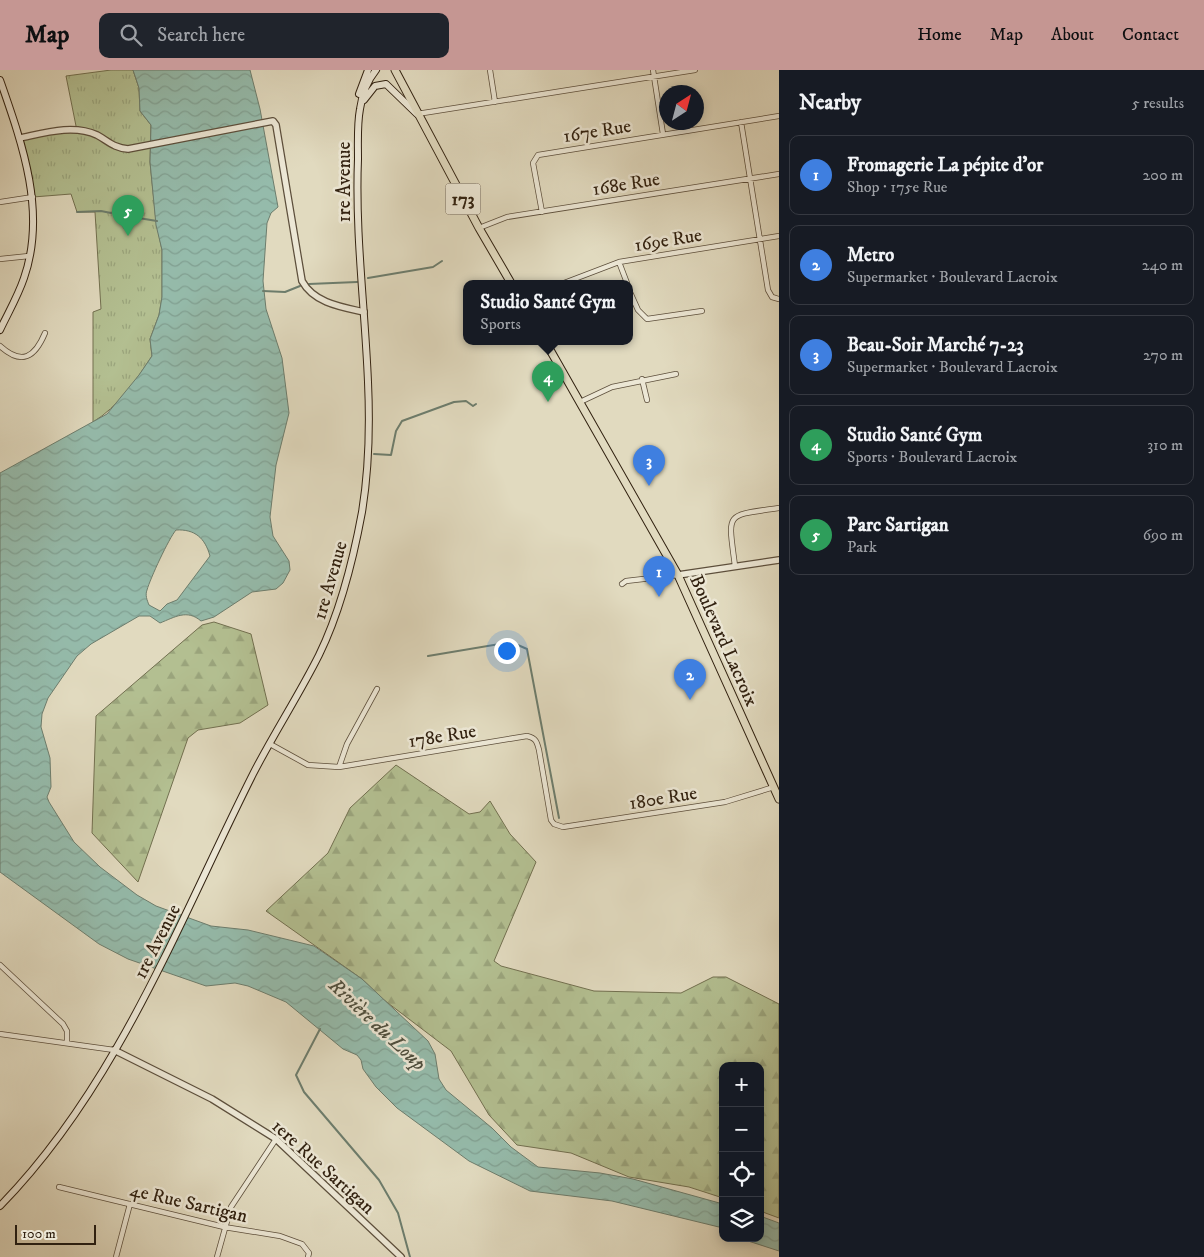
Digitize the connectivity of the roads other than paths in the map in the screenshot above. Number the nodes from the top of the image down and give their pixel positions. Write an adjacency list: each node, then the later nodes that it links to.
1 (368, 70): 10 (main road)
2 (376, 70): 10 (main road, 1re Avenue)
3 (395, 70): 11 (main road, 173)
4 (490, 70): 9 (street)
5 (653, 70): 7 (street)
6 (695, 70): 7 (street)
7 (654, 76): 9 (street); 14 (street)
8 (0, 80): 15 (main road)
9 (495, 102): 11 (street)
10 (359, 110): 11 (main road); 33 (main road, 1re Avenue)
11 (417, 114): 21 (main road, 173)
12 (779, 116): 13 (street, 167e Rue)
13 (741, 122): 14 (street, 167e Rue); 17 (street)
14 (663, 134): 20 (street, 167e Rue)
15 (20, 138): 18 (main road); 33 (street)
16 (779, 174): 17 (street, 168e Rue)
17 (750, 179): 20 (street, 168e Rue); 23 (street)
18 (33, 196): 19 (street); 24 (main road)
19 (0, 202)
20 (542, 212): 21 (street, 168e Rue)
21 (479, 228): 27 (main road, 173)
22 (779, 236): 23 (street, 169e Rue)
23 (760, 239): 26 (street, 169e Rue); 30 (street)
24 (29, 256): 25 (street); 34 (main road)
25 (0, 259)
26 (619, 262): 28 (street, 169e Rue); 29 (street)
27 (509, 280)
28 (572, 280)
29 (626, 280)
30 (778, 298)
31 (633, 299): 32 (street)
32 (702, 311)
33 (364, 312): 48 (main road, 1re Avenue)
34 (0, 330)
35 (45, 333): 37 (street)
36 (547, 345): 41 (main road, Boulevard Lacroix)
37 (0, 346)
38 (676, 374): 39 (street)
39 (642, 379): 40 (street); 41 (street)
40 (646, 400)
41 (580, 402): 45 (main road, Boulevard Lacroix)
42 (779, 508): 44 (street)
43 (779, 560): 44 (street)
44 (735, 566): 45 (street)
45 (678, 575): 46 (street); 50 (main road, Boulevard Lacroix)
46 (622, 584)
47 (377, 689): 49 (street)
48 (270, 744): 49 (street, 178e Rue); 56 (main road, 1re Avenue)
49 (340, 767): 52 (street, 178e Rue)
50 (774, 787): 51 (main road, Boulevard Lacroix); 52 (street, 180e Rue)
51 (779, 800)
52 (554, 824)
53 (0, 965): 55 (street)
54 (0, 1034): 55 (street)
55 (67, 1043): 56 (street)
56 (114, 1050): 57 (street, 1ere Rue Sartigan); 60 (main road, 1re Avenue)
57 (276, 1139): 61 (street); 65 (street, 1ere Rue Sartigan)
58 (59, 1187): 59 (street, 4e Rue Sartigan)
59 (130, 1204): 61 (street, 4e Rue Sartigan); 63 (street)
60 (0, 1206)
61 (224, 1227): 62 (street, 4e Rue Sartigan); 64 (street)
62 (308, 1255)
63 (116, 1257)
64 (217, 1257)
65 (401, 1257)

